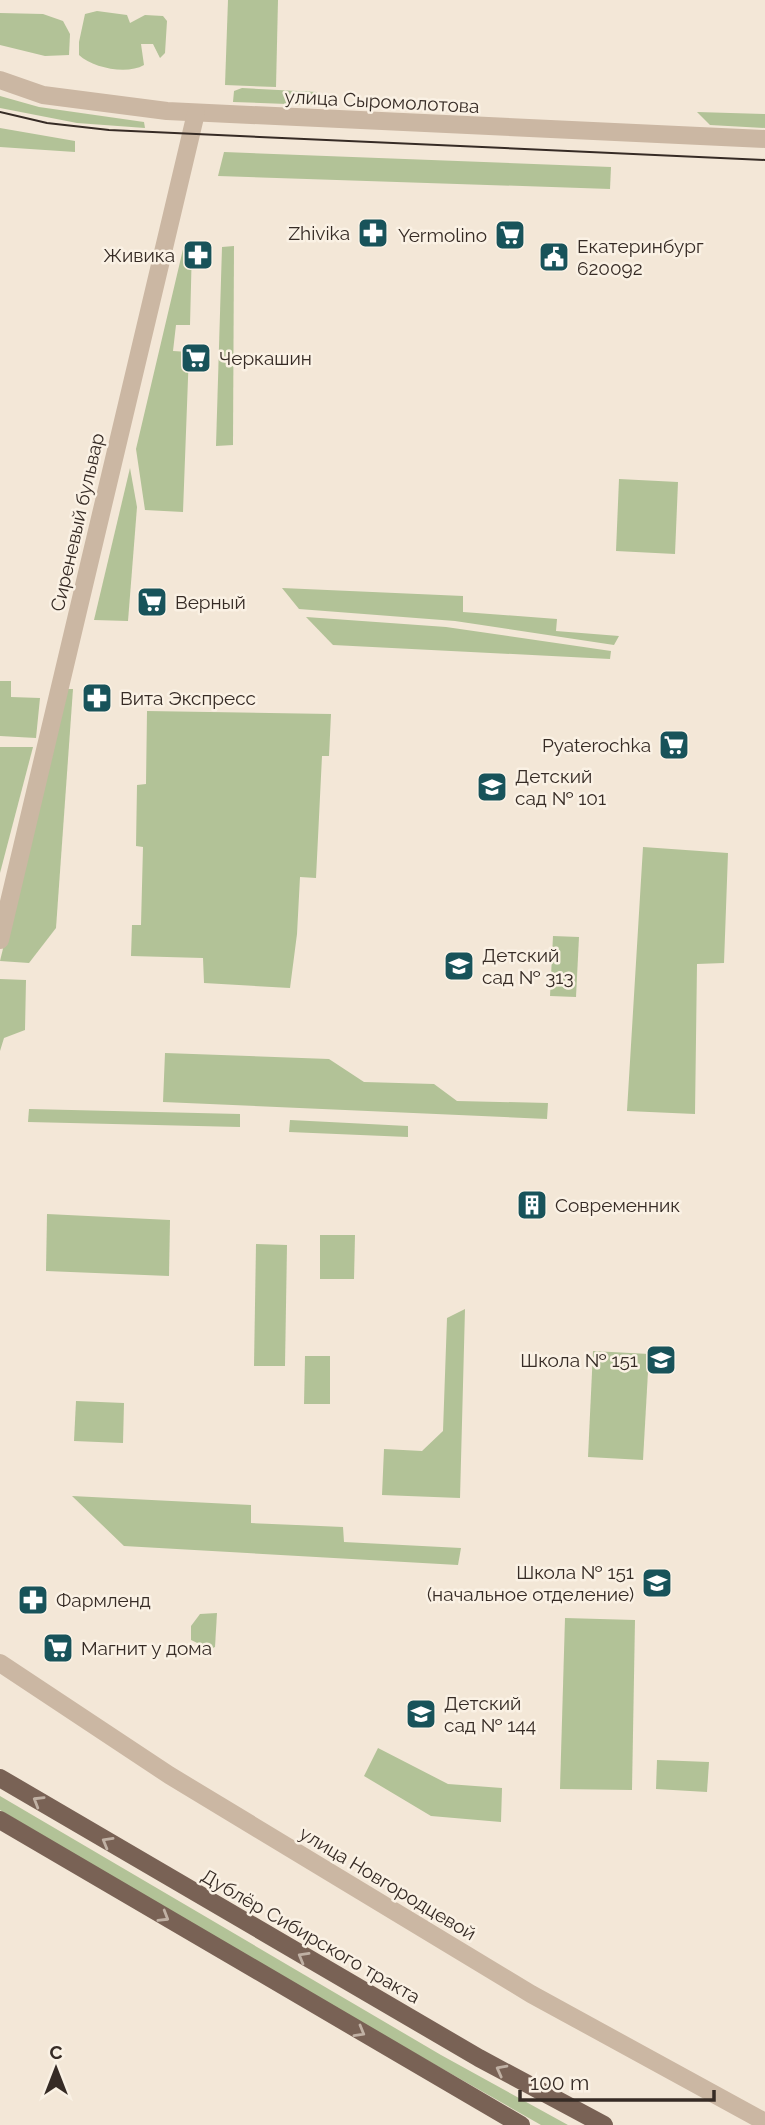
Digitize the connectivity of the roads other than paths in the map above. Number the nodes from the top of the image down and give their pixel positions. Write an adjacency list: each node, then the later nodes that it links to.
1 (0, 80): 2 (street, улица Сыромолотова)
2 (195, 113): 3 (street, улица Сыромолотова); 4 (street, Сиреневый бульвар)
3 (765, 139)
4 (0, 940)
5 (0, 1663): 8 (street, улица Новгородцевой)
6 (0, 1778): 10 (main road, Дублёр Сибирского тракта, one-way to 6)
7 (0, 1820): 9 (main road, one-way to 9)
8 (765, 2122)
9 (521, 2125)
10 (604, 2125)

